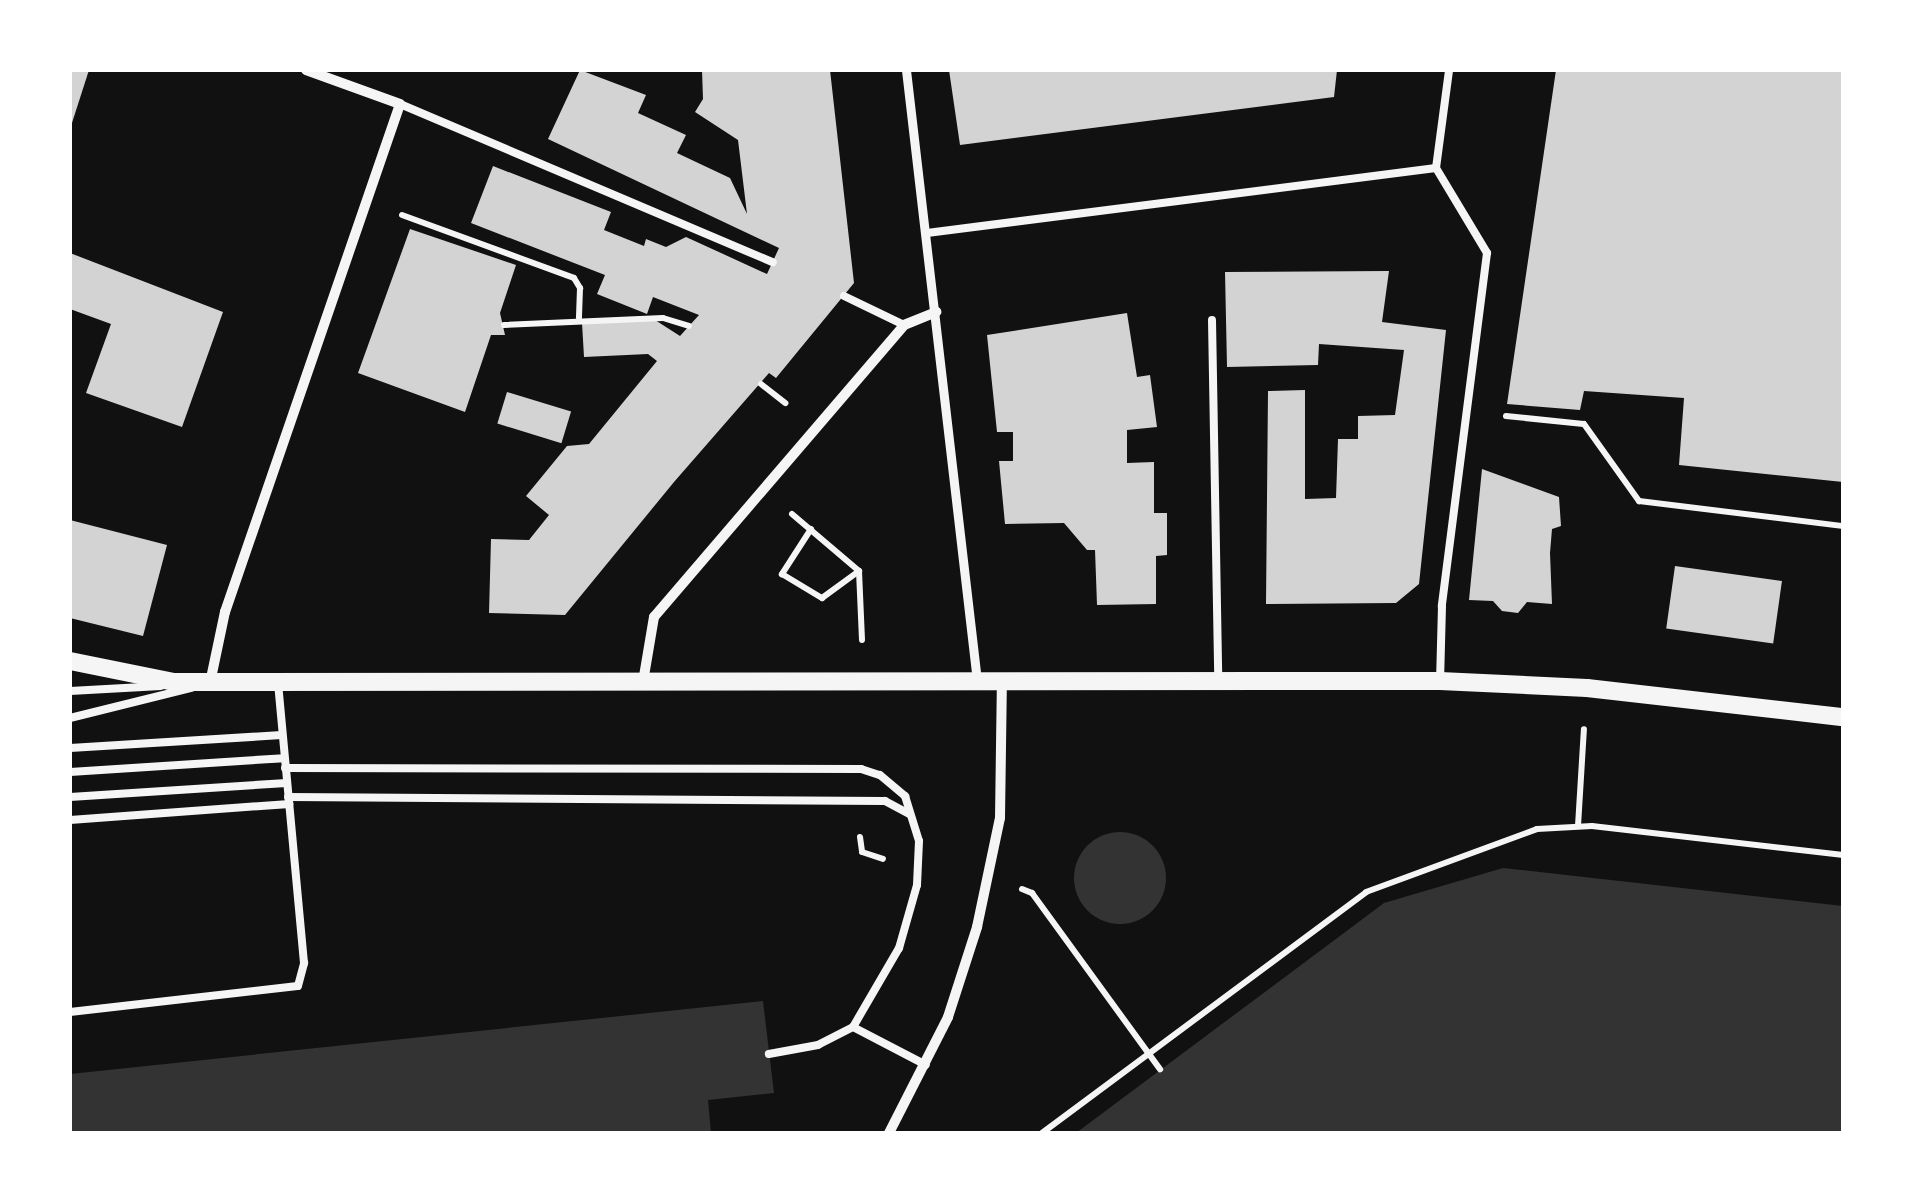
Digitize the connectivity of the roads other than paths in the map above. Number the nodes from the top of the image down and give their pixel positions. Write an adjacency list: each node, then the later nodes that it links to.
1 (306, 70): 4 (street)
2 (906, 70): 6 (street)
3 (1450, 70): 5 (lane)
4 (400, 104): 7 (lane); 18 (street)
5 (1436, 168): 6 (lane); 17 (lane)
6 (926, 233): 9 (street)
7 (774, 262)
8 (844, 296): 11 (lane)
9 (937, 312): 11 (street); 19 (street)
10 (1212, 320): 13 (lane)
11 (904, 326): 16 (street)
12 (70, 661): 18 (street)
13 (1218, 680): 14 (street); 17 (street)
14 (1002, 681): 19 (street); 35 (street)
15 (278, 682): 16 (street); 18 (street); 23 (lane)
16 (643, 682): 19 (street)
17 (1440, 682): 22 (street)
18 (210, 683): 20 (lane); 21 (lane)
19 (977, 684)
20 (70, 691)
21 (70, 718)
22 (1843, 718)
23 (282, 735): 24 (lane); 25 (lane)
24 (70, 748)
25 (284, 763): 26 (lane); 27 (lane); 31 (lane)
26 (70, 772)
27 (287, 783): 28 (lane); 29 (lane)
28 (70, 797)
29 (288, 800): 30 (lane); 31 (lane); 32 (lane)
30 (70, 820)
31 (917, 824): 33 (lane)
32 (70, 1012)
33 (853, 1027): 34 (lane); 35 (lane)
34 (770, 1054)
35 (926, 1065): 36 (street)
36 (889, 1133)

